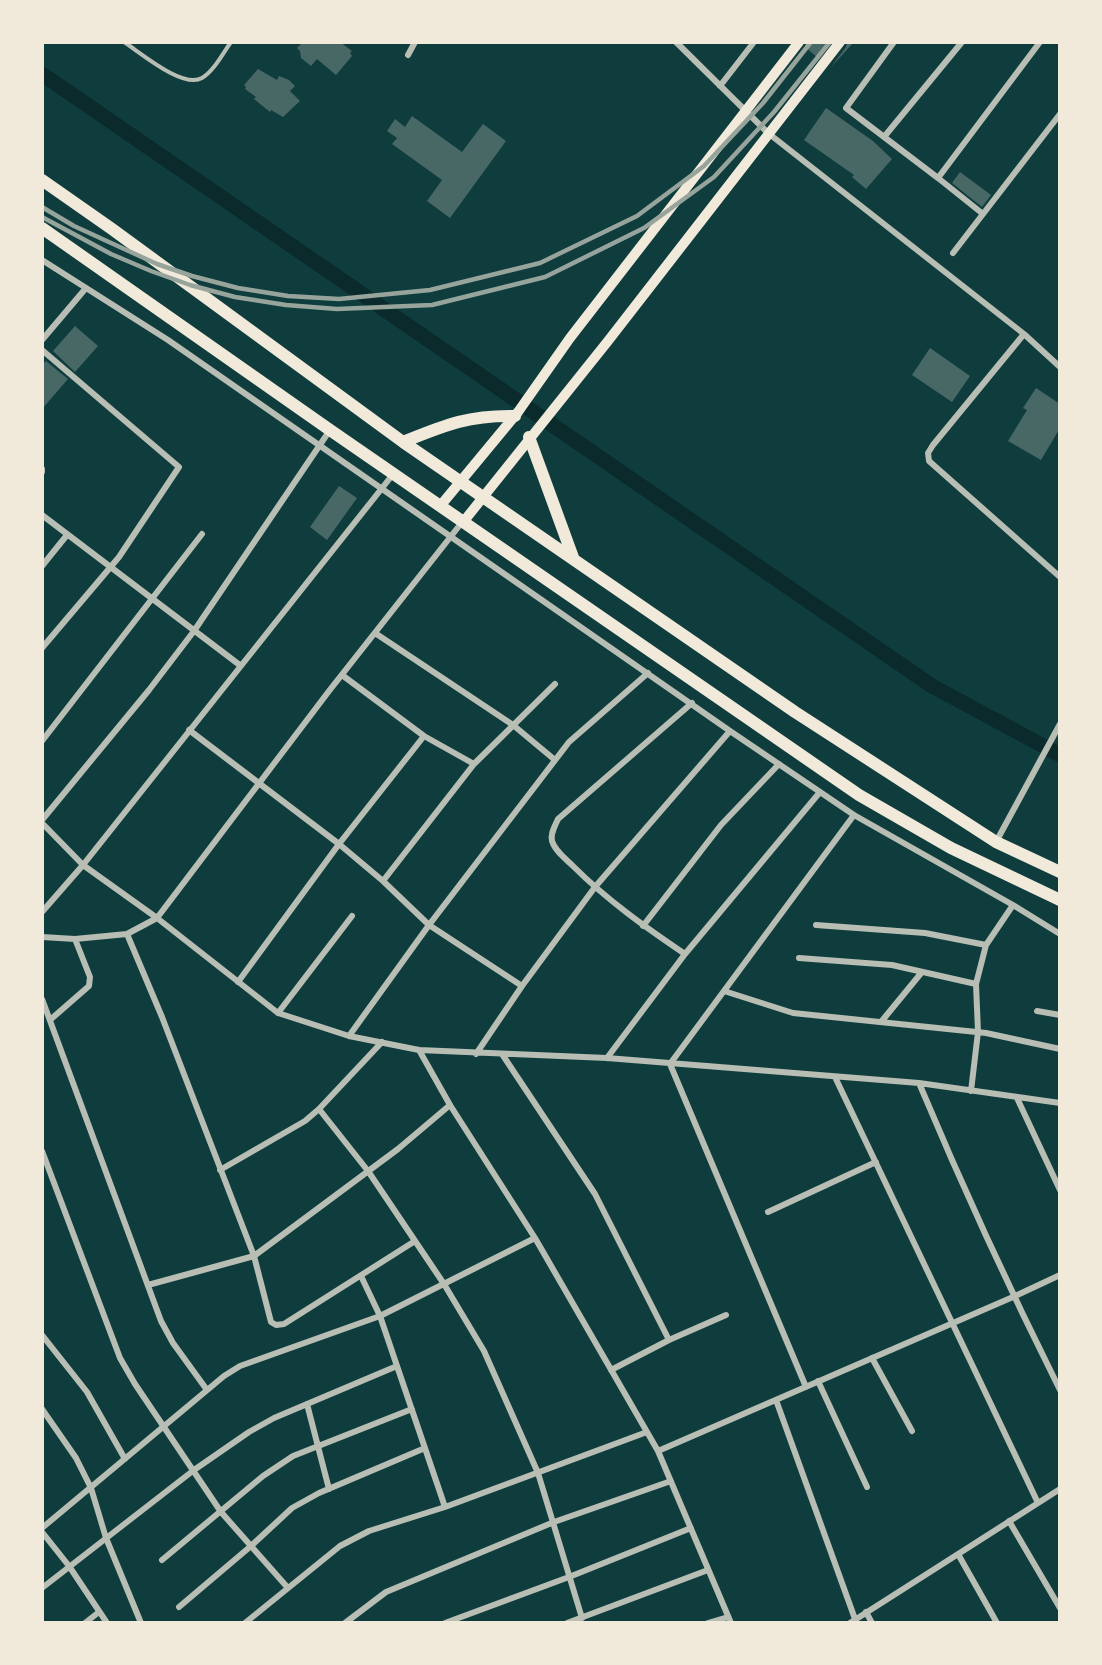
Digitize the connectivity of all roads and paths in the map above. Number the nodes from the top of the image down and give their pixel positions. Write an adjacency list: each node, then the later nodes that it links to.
1 (124, 42): 2 (lane)
2 (231, 42)
3 (415, 42): 11 (street)
4 (676, 42): 12 (street)
5 (754, 42): 12 (street)
6 (799, 42): 13 (main road)
7 (840, 42): 15 (main road)
8 (894, 42): 16 (street)
9 (962, 42): 16 (street)
10 (1040, 42): 17 (street)
11 (408, 54)
12 (720, 86): 13 (street)
13 (745, 111): 15 (street); 28 (main road)
14 (1060, 114): 19 (street)
15 (768, 133): 24 (street); 30 (main road)
16 (884, 137): 17 (street)
17 (938, 178): 19 (street)
18 (42, 180): 31 (main road)
19 (982, 214): 21 (street)
20 (42, 228): 29 (main road)
21 (953, 253)
22 (42, 260): 23 (street)
23 (86, 288): 25 (street); 32 (street)
24 (1024, 334): 27 (street); 46 (street)
25 (42, 340)
26 (42, 350): 45 (street)
27 (1060, 367)
28 (516, 414): 31 (main road); 34 (main road)
29 (330, 430): 32 (street); 33 (main road)
30 (529, 438): 36 (main road); 43 (main road)
31 (403, 442): 34 (main road)
32 (320, 446): 35 (street); 48 (street)
33 (394, 473): 35 (street); 37 (main road)
34 (460, 482): 36 (main road); 37 (main road)
35 (382, 488): 42 (street); 51 (street)
36 (482, 497): 39 (main road); 43 (main road)
37 (441, 506): 39 (main road)
38 (42, 515): 41 (street)
39 (464, 521): 42 (street); 75 (main road)
40 (202, 534): 47 (street)
41 (67, 535): 44 (street); 45 (street)
42 (451, 537): 49 (street); 52 (street)
43 (574, 560): 69 (main road)
44 (42, 566)
45 (110, 568): 47 (street); 50 (street)
46 (1060, 577)
47 (152, 599): 48 (street); 61 (street)
48 (194, 631): 51 (street); 68 (street)
49 (375, 633): 53 (street); 56 (street)
50 (42, 648)
51 (241, 666): 58 (street)
52 (648, 673): 55 (street); 62 (street)
53 (342, 675): 60 (street); 65 (street)
54 (555, 684): 56 (street)
55 (692, 704): 59 (street); 74 (street)
56 (513, 724): 62 (street); 63 (street)
57 (1060, 724): 69 (street)
58 (189, 730): 65 (street); 71 (street)
59 (730, 732): 64 (street); 74 (street)
60 (423, 736): 63 (street); 70 (street)
61 (42, 741)
62 (555, 760): 80 (street)
63 (474, 764): 73 (street)
64 (779, 764): 66 (street); 82 (street)
65 (259, 783): 70 (street); 79 (street)
66 (820, 792): 67 (street); 88 (street)
67 (854, 816): 76 (street); 94 (street)
68 (42, 822): 71 (street)
69 (996, 842): 72 (main road)
70 (339, 844): 73 (street); 91 (street)
71 (83, 865): 77 (street); 79 (street)
72 (1060, 872)
73 (382, 881): 80 (street)
74 (595, 887): 82 (street); 93 (street)
75 (1060, 900)
76 (1013, 905): 84 (street); 87 (street)
77 (42, 912)
78 (352, 916): 97 (street)
79 (158, 918): 83 (street); 91 (street)
80 (429, 925): 93 (street); 102 (street)
81 (816, 925): 87 (street)
82 (642, 926): 88 (street)
83 (128, 934): 86 (street); 119 (street)
84 (1060, 934)
85 (42, 937): 86 (street)
86 (75, 939): 99 (street)
87 (986, 945): 92 (street)
88 (685, 954): 108 (street)
89 (799, 958): 90 (street)
90 (922, 972): 92 (street); 100 (street)
91 (238, 982): 97 (street)
92 (976, 984): 101 (street)
93 (522, 986): 106 (street)
94 (724, 991): 100 (street); 109 (street)
95 (42, 999): 99 (street)
96 (1037, 1011): 98 (street)
97 (278, 1013): 102 (street)
98 (1060, 1016)
99 (50, 1020): 129 (street)
100 (881, 1022): 101 (street)
101 (978, 1032): 104 (street); 112 (street)
102 (349, 1036): 103 (street)
103 (382, 1042): 105 (street); 116 (street)
104 (1060, 1049)
105 (419, 1050): 106 (street); 115 (street)
106 (476, 1054): 107 (street)
107 (502, 1054): 108 (street); 135 (street)
108 (607, 1058): 109 (street)
109 (670, 1064): 110 (street); 140 (street)
110 (836, 1077): 111 (street); 118 (street)
111 (919, 1083): 112 (street); 130 (street)
112 (971, 1091): 113 (street)
113 (1017, 1098): 114 (street); 121 (street)
114 (1060, 1103)
115 (450, 1105): 120 (street); 123 (street)
116 (319, 1109): 119 (street); 120 (street)
117 (42, 1151): 147 (street)
118 (876, 1162): 122 (street); 133 (street)
119 (220, 1170): 125 (street)
120 (368, 1171): 124 (street); 125 (street)
121 (1060, 1190)
122 (768, 1212)
123 (535, 1238): 128 (street); 138 (street)
124 (415, 1241): 127 (street); 128 (street)
125 (254, 1257): 127 (street); 129 (street)
126 (1060, 1275): 130 (street)
127 (361, 1276): 132 (street)
128 (444, 1284): 132 (street); 155 (street)
129 (148, 1285): 142 (street)
130 (1013, 1297): 133 (street); 141 (street)
131 (726, 1315): 135 (street)
132 (380, 1316): 137 (street); 142 (street)
133 (954, 1323): 136 (street); 161 (street)
134 (42, 1335): 153 (street)
135 (669, 1340): 138 (street)
136 (872, 1358): 139 (street); 148 (street)
137 (397, 1366): 144 (street); 146 (street)
138 (611, 1370): 149 (street)
139 (818, 1382): 140 (street); 157 (street)
140 (806, 1387): 143 (street)
141 (1060, 1389)
142 (207, 1390): 147 (street)
143 (776, 1400): 152 (street); 183 (street)
144 (307, 1404): 150 (street); 154 (street)
145 (42, 1409): 158 (street)
146 (412, 1409): 150 (street); 151 (street)
147 (163, 1426): 153 (street); 154 (street)
148 (912, 1431)
149 (647, 1432): 152 (street); 155 (street)
150 (317, 1446): 159 (street); 163 (street)
151 (425, 1448): 159 (street); 162 (street)
152 (658, 1451): 156 (street)
153 (125, 1459): 158 (street)
154 (194, 1470): 163 (street); 168 (street)
155 (538, 1473): 162 (street); 165 (street)
156 (671, 1481): 165 (street); 166 (street)
157 (867, 1487)
158 (91, 1488): 167 (street); 168 (street)
159 (329, 1489): 169 (street)
160 (1060, 1489): 161 (street)
161 (1038, 1503): 164 (street)
162 (446, 1507): 176 (street)
163 (221, 1512): 169 (street); 171 (street)
164 (1009, 1521): 170 (street); 178 (street)
165 (554, 1522): 174 (street); 188 (street)
166 (691, 1528): 173 (street); 174 (street)
167 (42, 1530): 172 (street)
168 (106, 1538): 172 (street); 186 (street)
169 (251, 1546): 176 (street); 177 (street)
170 (958, 1554): 180 (street); 193 (street)
171 (162, 1560)
172 (69, 1566): 175 (street); 179 (street)
173 (708, 1570): 181 (street); 182 (street)
174 (569, 1577): 181 (street); 189 (street)
175 (42, 1588)
176 (288, 1588): 187 (street)
177 (179, 1607)
178 (1060, 1607)
179 (99, 1612): 184 (street); 185 (street)
180 (866, 1612): 183 (street); 192 (street)
181 (582, 1618): 190 (street)
182 (730, 1620): 191 (street)
183 (853, 1621)
184 (85, 1623)
185 (107, 1623)
186 (141, 1623)
187 (245, 1623)
188 (345, 1623)
189 (445, 1623)
190 (567, 1623)
191 (708, 1623)
192 (872, 1623)
193 (997, 1623)

